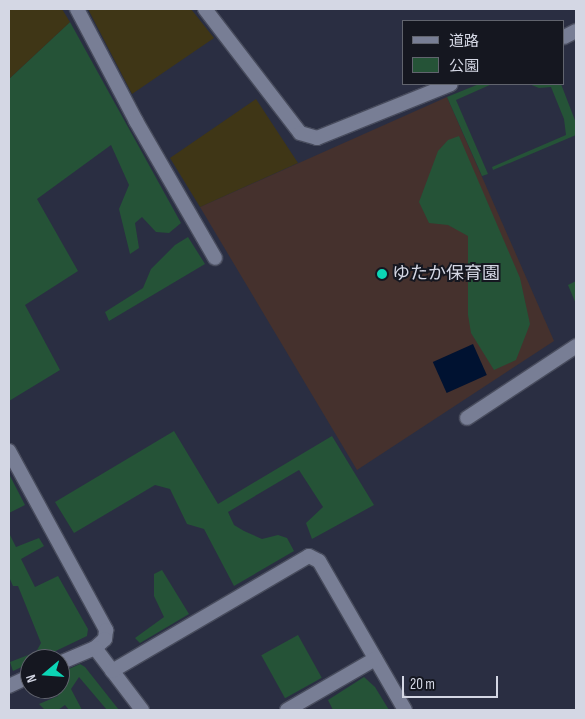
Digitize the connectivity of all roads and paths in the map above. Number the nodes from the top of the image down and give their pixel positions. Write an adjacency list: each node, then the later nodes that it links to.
1 (77, 9): 4 (street)
2 (205, 9): 3 (street)
3 (448, 85)
4 (215, 258)
5 (576, 346): 6 (street)
6 (467, 418)
7 (9, 451): 8 (street)
8 (95, 648): 9 (street); 11 (street)
9 (70, 659)
10 (375, 659): 11 (street); 13 (street); 14 (street)
11 (112, 671): 12 (street)
12 (142, 710)
13 (288, 710)
14 (405, 710)

